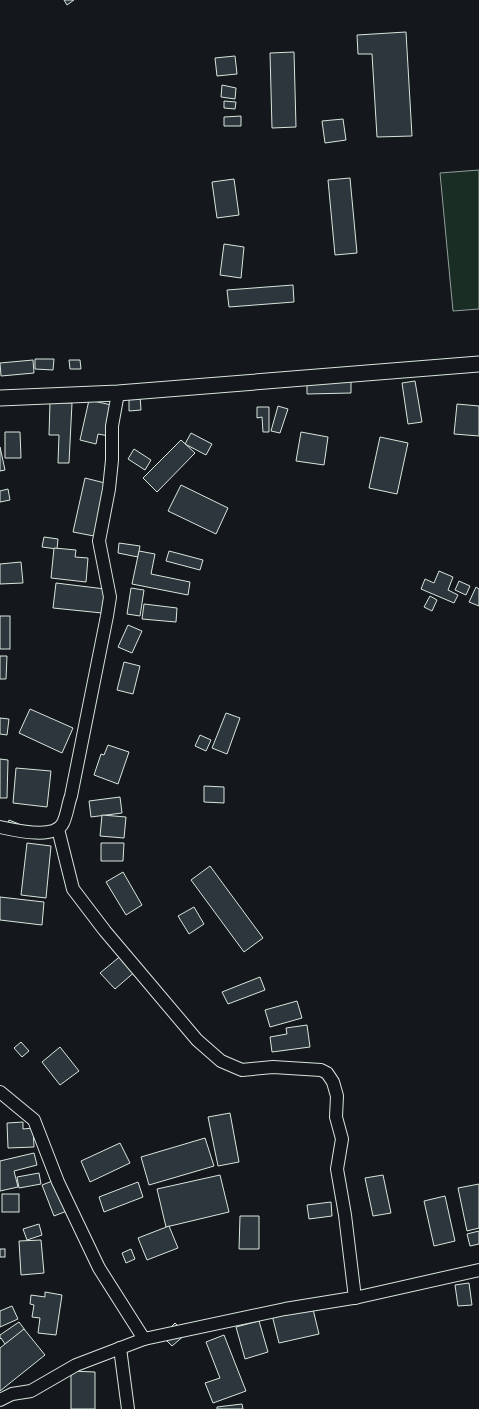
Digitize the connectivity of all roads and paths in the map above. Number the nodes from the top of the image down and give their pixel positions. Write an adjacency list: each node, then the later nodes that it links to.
1 (479, 364): 2 (street)
2 (118, 393): 3 (street); 5 (street)
3 (0, 398)
4 (0, 827): 5 (street)
5 (58, 830): 8 (street)
6 (0, 1092): 9 (street)
7 (479, 1270): 8 (street)
8 (355, 1298): 9 (street)
9 (144, 1339): 10 (street)
10 (120, 1348): 11 (street); 12 (street)
11 (0, 1400)
12 (128, 1409)

